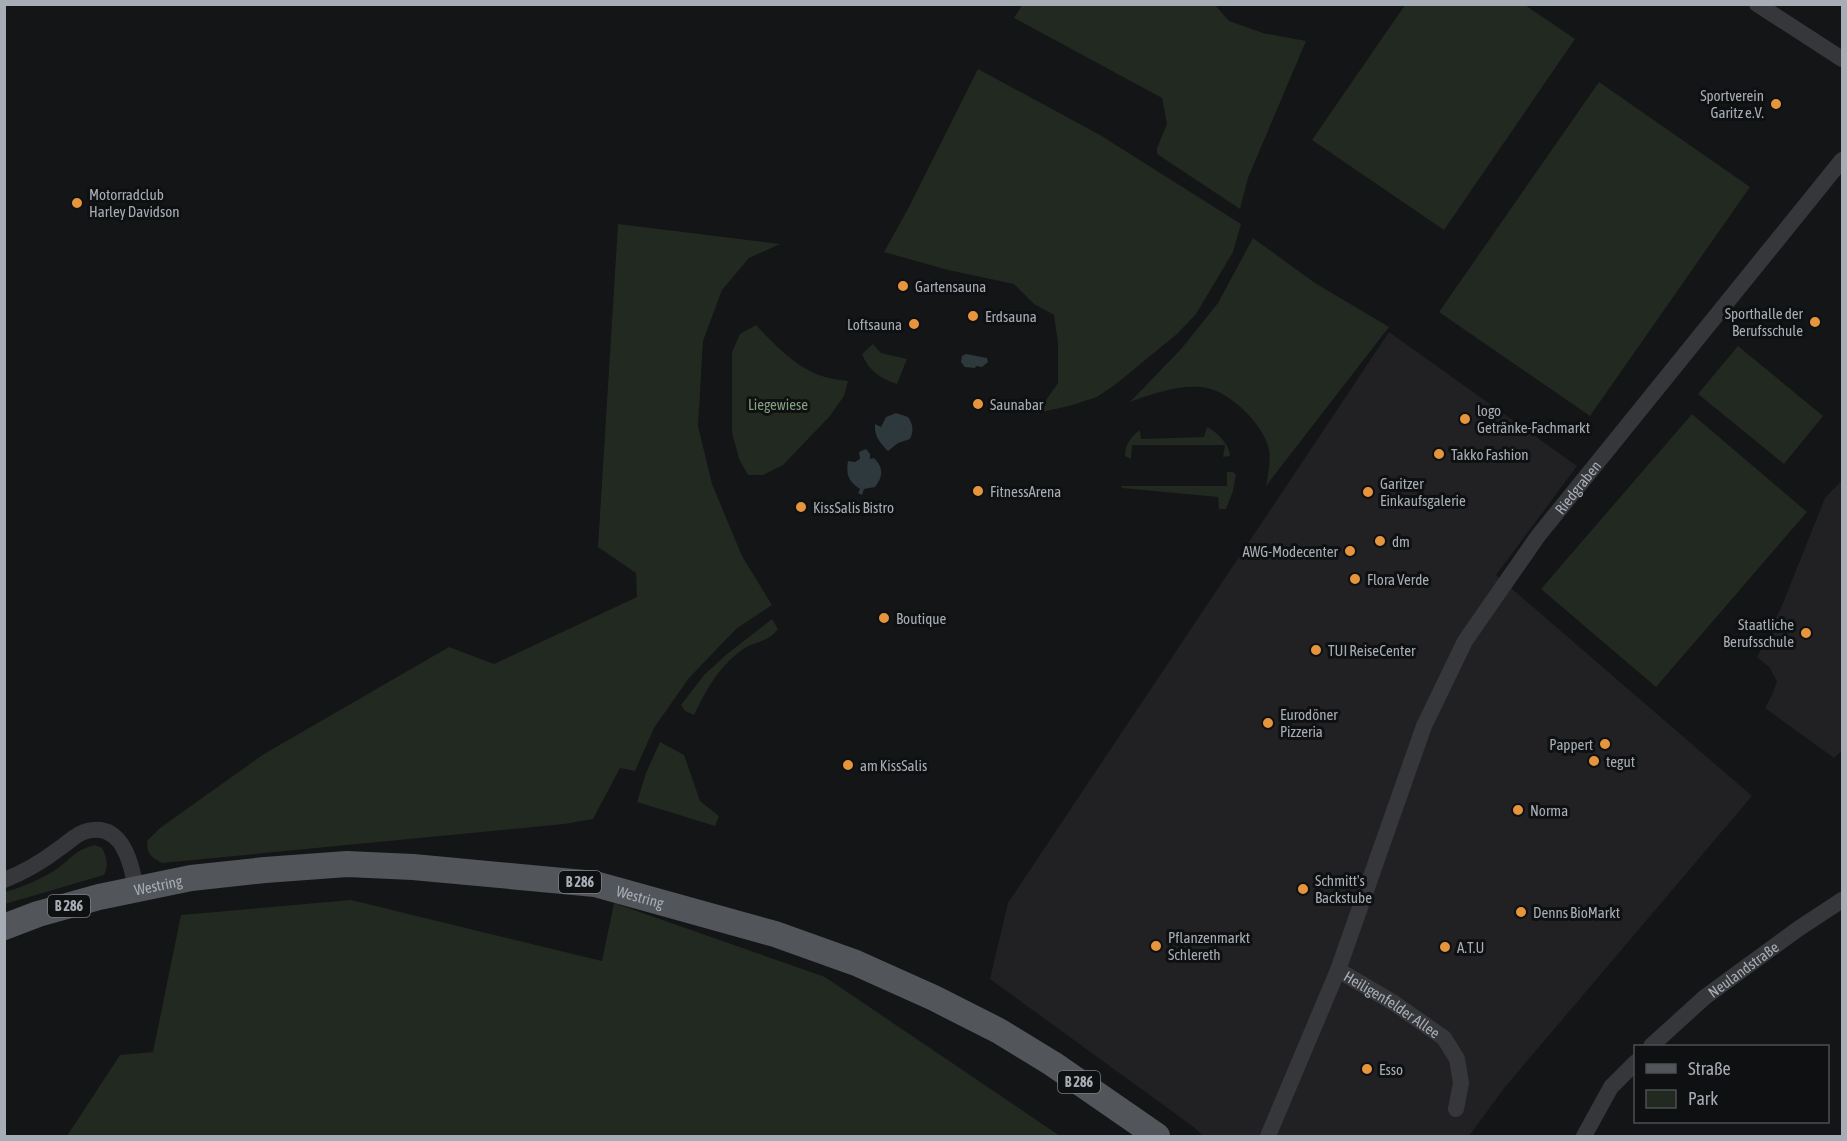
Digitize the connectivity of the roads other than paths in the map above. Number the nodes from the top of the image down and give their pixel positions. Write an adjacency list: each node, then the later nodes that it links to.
1 (1757, 4): 2 (street)
2 (1842, 59)
3 (1842, 160): 4 (street, Riedgraben)
4 (1380, 853): 9 (street, Heiligenfelder Allee)
5 (4, 880): 6 (street)
6 (136, 890): 8 (main road, Westring / B 286); 13 (main road, Westring / B 286)
7 (1842, 900): 10 (street, Neulandstraße)
8 (4, 927)
9 (1338, 970): 12 (street, Heiligenfelder Allee); 14 (street, Heiligenfelder Allee)
10 (1653, 1045)
11 (1634, 1063): 15 (street)
12 (1456, 1109)
13 (1157, 1137)
14 (1269, 1137)
15 (1584, 1137)

